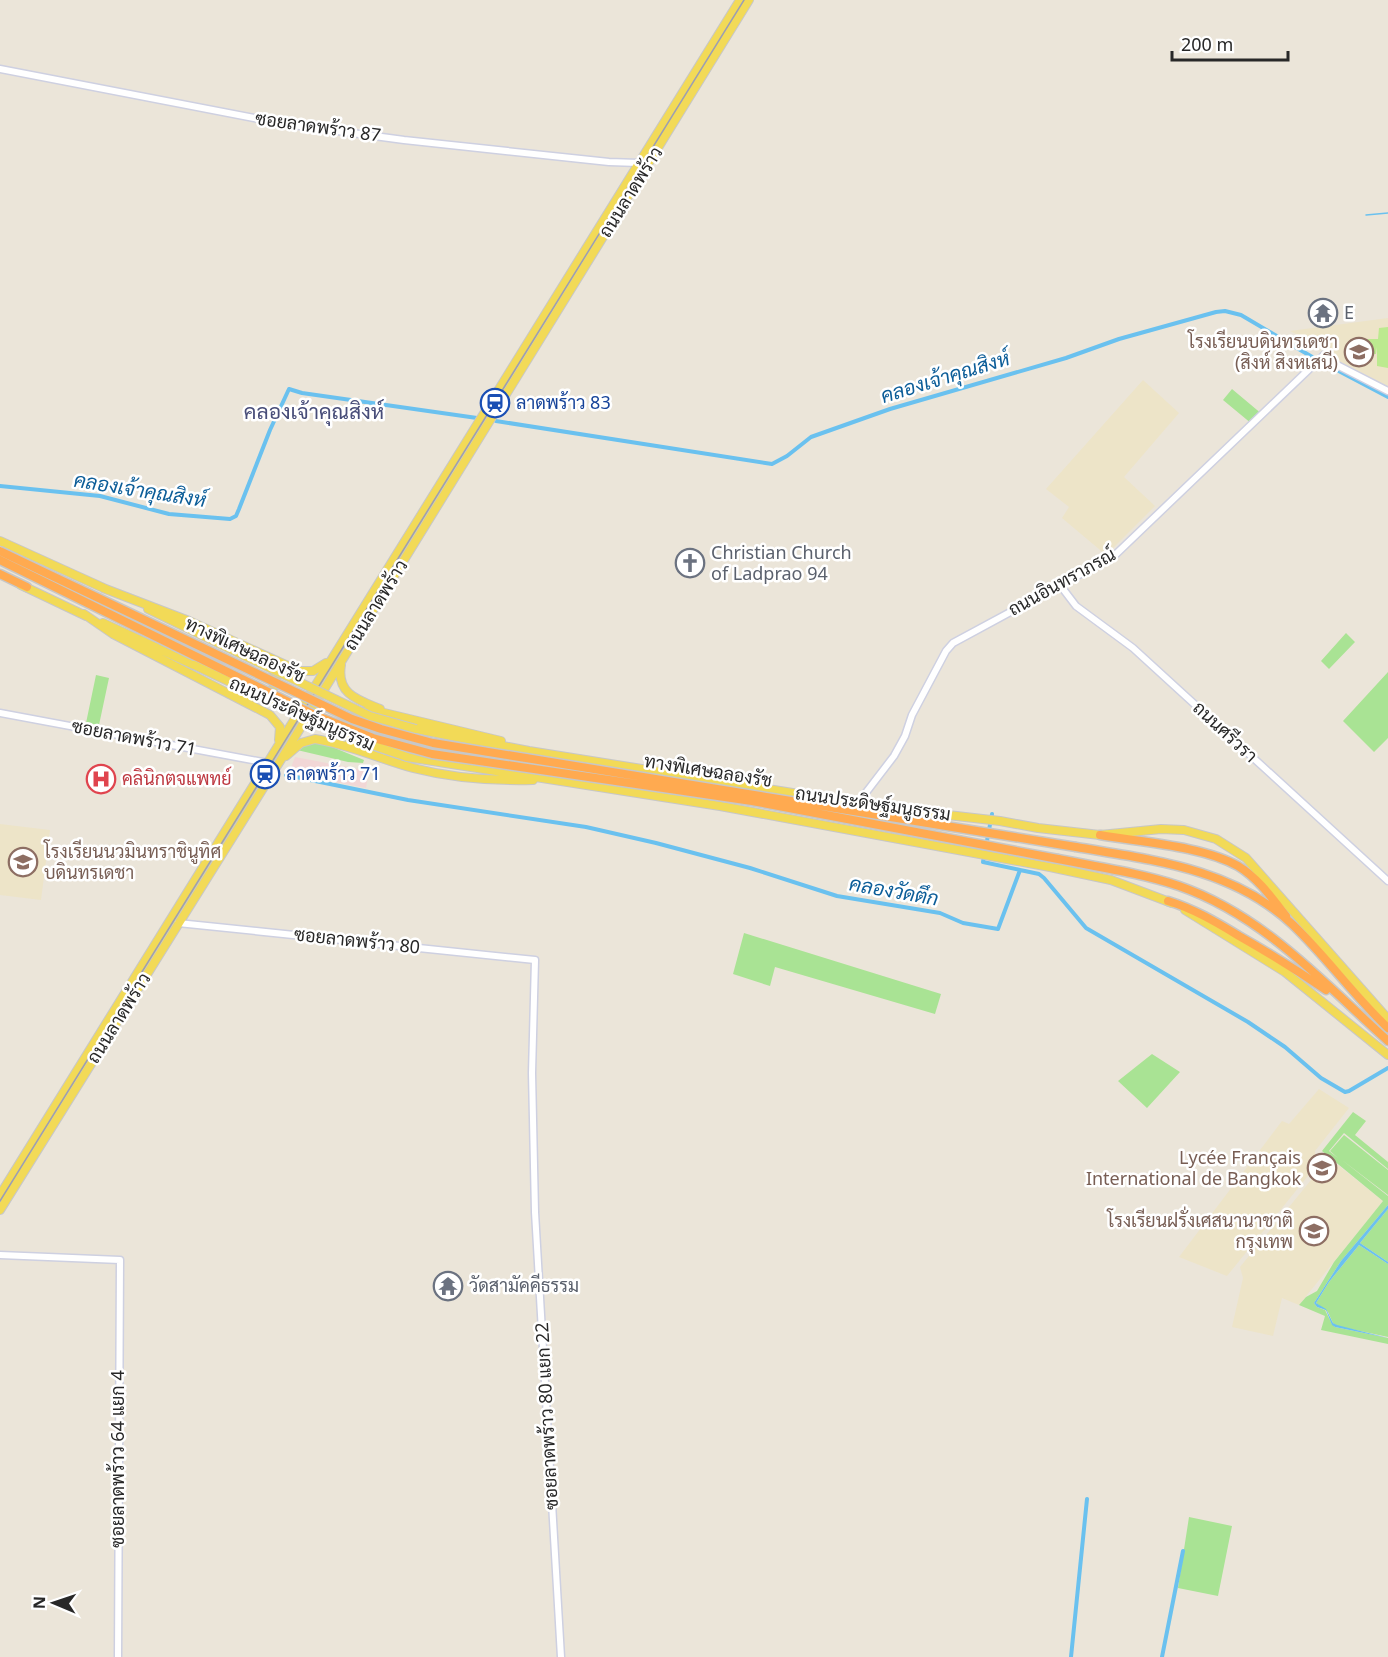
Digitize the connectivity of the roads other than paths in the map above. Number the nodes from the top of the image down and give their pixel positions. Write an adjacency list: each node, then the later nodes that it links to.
1 (740, 0): 4 (main road, ถนนลาดพร้าว)
2 (749, 0): 4 (main road, ถนนลาดพร้าว)
3 (0, 69): 5 (street, ซอยลาดพร้าว 87)
4 (664, 130): 5 (main road, ถนนลาดพร้าว); 18 (main road, ถนนลาดพร้าว)
5 (639, 163): 17 (main road, ถนนลาดพร้าว)
6 (1388, 391): 12 (street, ถนนอินทราภรณ์)
7 (0, 541): 14 (main road, ถนนประดิษฐ์มนูธรรม)
8 (0, 551): 41 (highway, ทางพิเศษฉลองรัช, bridge)
9 (0, 560): 43 (highway, ทางพิเศษฉลองรัช, bridge)
10 (0, 574): 13 (highway)
11 (0, 579): 13 (main road, ถนนประดิษฐ์มนูธรรม)
12 (1060, 585): 33 (street, ถนนอินทราภรณ์); 38 (street, ถนนศรีวรา)
13 (27, 587): 15 (main road, ถนนประดิษฐ์มนูธรรม)
14 (104, 588): 16 (main road); 27 (main road, ถนนประดิษฐ์มนูธรรม, bridge)
15 (84, 615): 20 (main road); 31 (main road, ถนนประดิษฐ์มนูธรรม, bridge)
16 (259, 653): 17 (main road); 20 (main road)
17 (335, 653): 19 (main road, ถนนลาดพร้าว)
18 (342, 660): 21 (main road, ถนนลาดพร้าว); 25 (main road)
19 (311, 693): 21 (main road); 22 (main road, ถนนลาดพร้าว)
20 (236, 696): 26 (main road)
21 (319, 698): 23 (main road, ถนนลาดพร้าว)
22 (304, 704): 23 (main road); 26 (main road, ถนนลาดพร้าว)
23 (312, 709): 29 (main road, ถนนลาดพร้าว)
24 (0, 712): 30 (street, ซอยลาดพร้าว 71)
25 (401, 717): 27 (main road); 28 (main road)
26 (273, 754): 30 (main road, ถนนลาดพร้าว)
27 (562, 756): 32 (main road, ถนนประดิษฐ์มนูธรรม)
28 (378, 757): 29 (main road); 31 (main road)
29 (280, 761): 40 (main road, ถนนลาดพร้าว)
30 (268, 763): 44 (main road, ถนนลาดพร้าว)
31 (549, 780): 36 (main road, ถนนประดิษฐ์มนูธรรม)
32 (848, 802): 33 (main road, ถนนประดิษฐ์มนูธรรม); 36 (main road)
33 (858, 803): 34 (main road, ถนนประดิษฐ์มนูธรรม)
34 (928, 813): 35 (main road, ถนนประดิษฐ์มนูธรรม); 37 (main road)
35 (1100, 835): 41 (highway); 45 (main road, ถนนประดิษฐ์มนูธรรม)
36 (887, 837): 37 (main road, ถนนประดิษฐ์มนูธรรม)
37 (923, 844): 39 (main road, ถนนประดิษฐ์มนูธรรม)
38 (1388, 882)
39 (1168, 901): 43 (highway); 48 (main road, ถนนประดิษฐ์มนูธรรม)
40 (178, 923): 42 (street, ซอยลาดพร้าว 80); 44 (main road, ถนนลาดพร้าว)
41 (1291, 924): 46 (highway, ทางพิเศษฉลองรัช)
42 (535, 960): 53 (street, ซอยลาดพร้าว 80 แยก 22)
43 (1339, 998): 47 (highway, ทางพิเศษฉลองรัช)
44 (118, 1012): 49 (main road, ถนนลาดพร้าว); 50 (main road, ถนนลาดพร้าว)
45 (1388, 1019)
46 (1388, 1028)
47 (1388, 1041)
48 (1388, 1055)
49 (0, 1195)
50 (0, 1209)
51 (0, 1255): 52 (street, ซอยลาดพร้าว 64 แยก 4)
52 (118, 1657)
53 (561, 1657)

